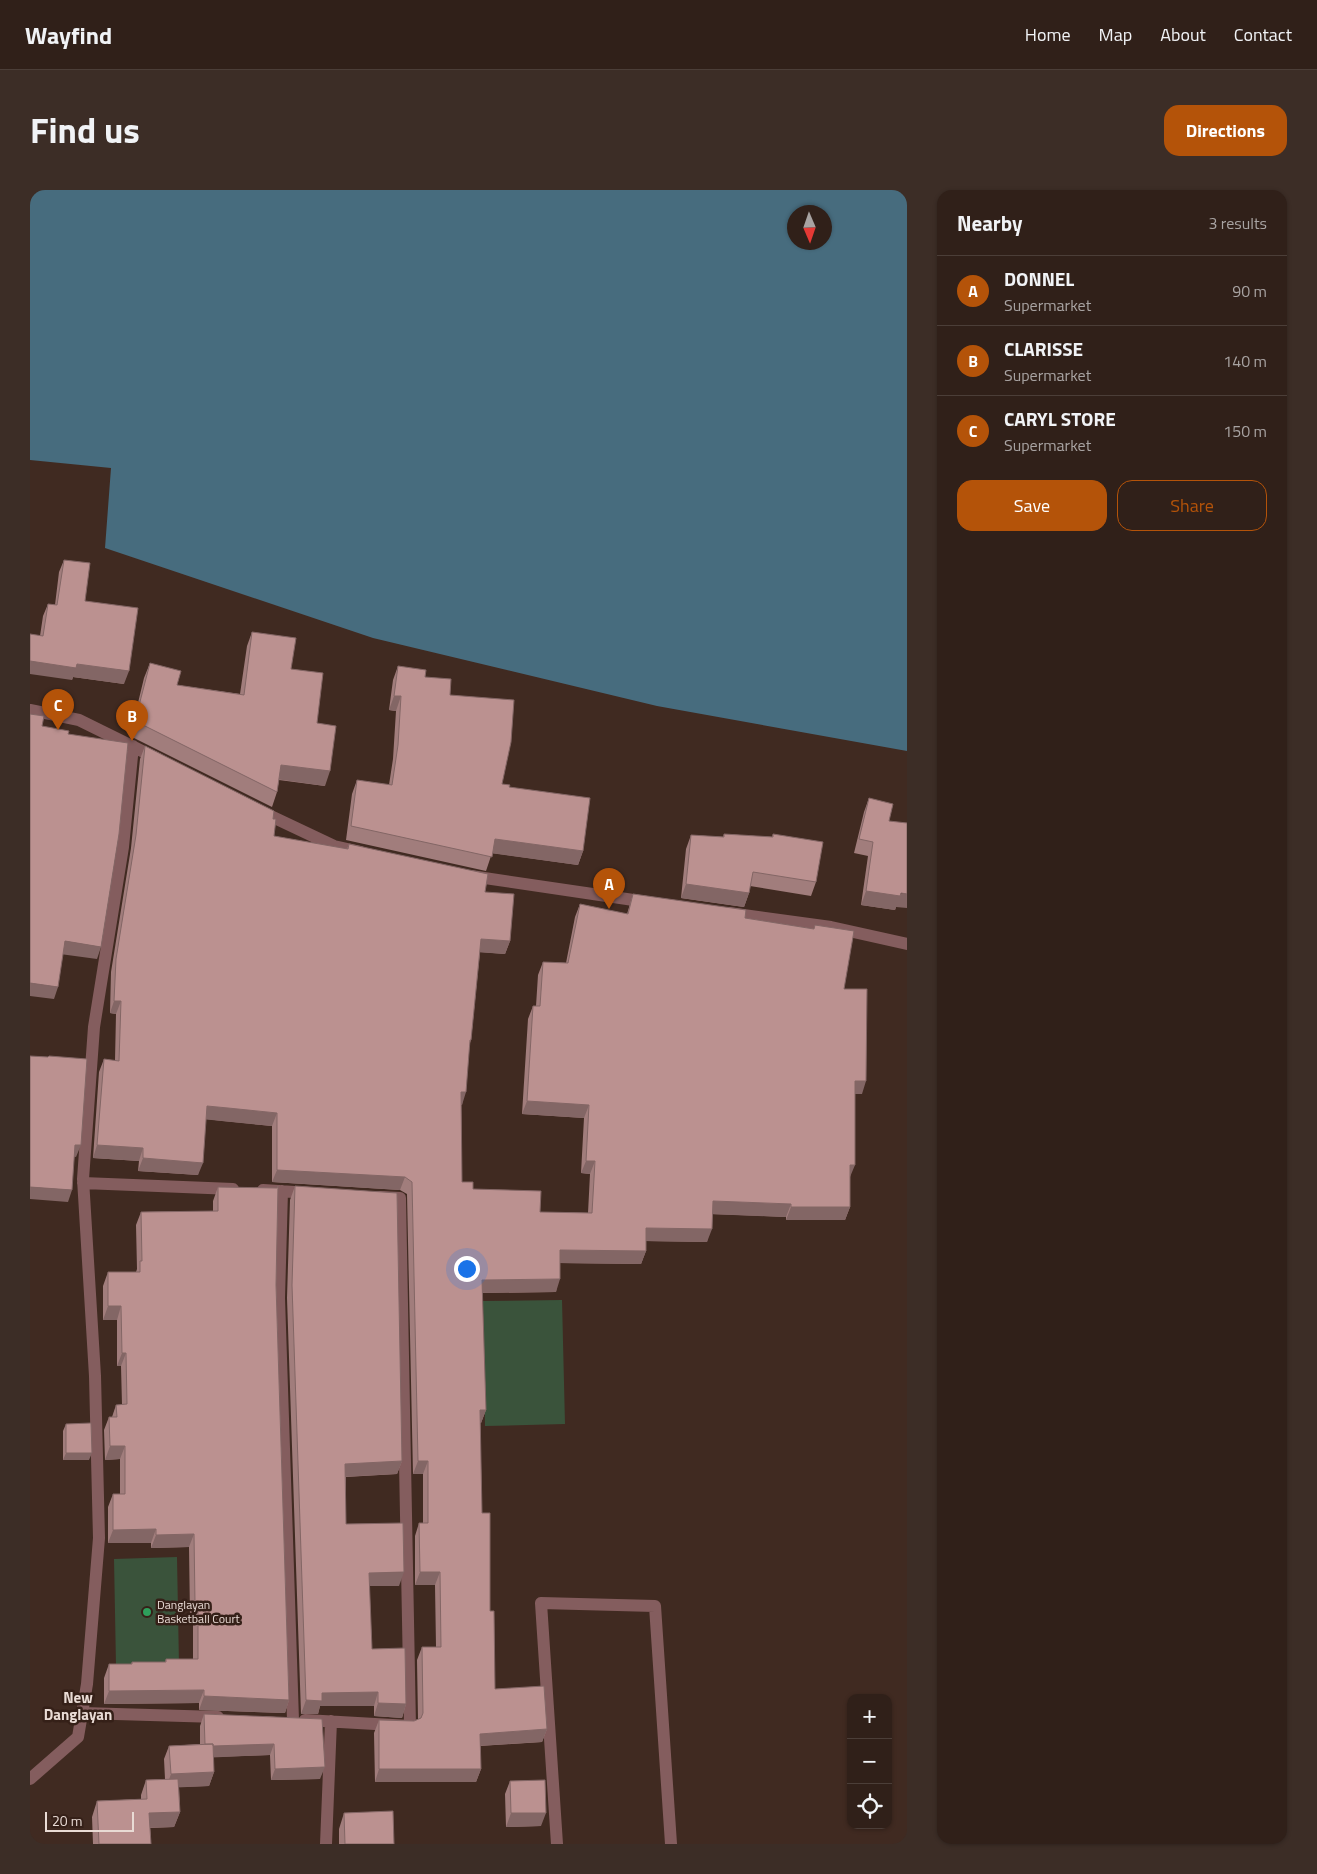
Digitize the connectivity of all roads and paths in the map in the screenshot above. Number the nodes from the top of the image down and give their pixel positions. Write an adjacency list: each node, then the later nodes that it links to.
1 (30, 710): 2 (street)
2 (133, 746): 3 (street); 10 (street)
3 (166, 763)
4 (250, 806): 5 (street)
5 (371, 854)
6 (454, 873): 7 (street)
7 (656, 903)
8 (715, 911): 9 (street)
9 (907, 944)
10 (83, 1184): 11 (street); 14 (street)
11 (282, 1191): 12 (street); 16 (street)
12 (321, 1193)
13 (370, 1196): 16 (street)
14 (82, 1713): 15 (street); 17 (street)
15 (226, 1718)
16 (331, 1722): 18 (street)
17 (30, 1779)
18 (326, 1844)
19 (557, 1844): 20 (street)
20 (671, 1844)

